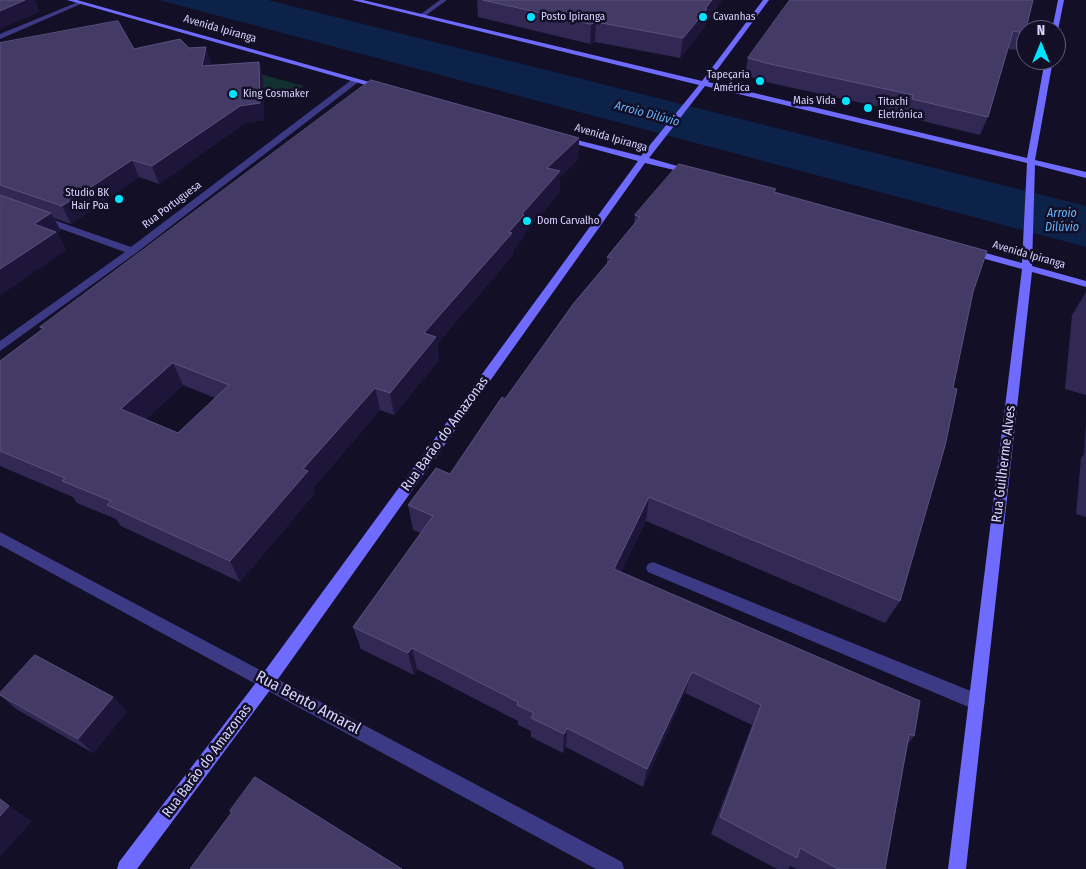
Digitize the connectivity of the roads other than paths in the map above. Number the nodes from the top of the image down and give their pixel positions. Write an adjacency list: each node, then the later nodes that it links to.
1 (70, 0): 6 (main road, Avenida Ipiranga)
2 (355, 0): 7 (main road)
3 (444, 0): 7 (street)
4 (766, 0): 12 (main road, Rua Barão do Amazonas)
5 (1061, 0): 8 (main road)
6 (80, 3): 9 (street); 11 (main road, Avenida Ipiranga)
7 (423, 15): 12 (main road)
8 (1057, 20)
9 (0, 37)
10 (1048, 70): 16 (main road, Rua Guilherme Alves)
11 (357, 80): 13 (main road, Avenida Ipiranga); 21 (street, Rua Portuguesa)
12 (704, 84): 15 (main road, Rua Barão do Amazonas); 16 (main road)
13 (395, 91)
14 (558, 136): 15 (main road, Avenida Ipiranga)
15 (643, 160): 18 (main road, Avenida Ipiranga); 27 (main road, Rua Barão do Amazonas)
16 (1031, 161): 17 (main road); 22 (main road, Rua Guilherme Alves)
17 (1086, 175)
18 (701, 176)
19 (35, 216): 21 (street)
20 (960, 249): 22 (main road, Avenida Ipiranga)
21 (132, 251): 24 (street, Rua Portuguesa)
22 (1027, 268): 23 (main road, Avenida Ipiranga); 28 (main road, Rua Guilherme Alves)
23 (1086, 284)
24 (0, 347)
25 (0, 538): 27 (street, Rua Bento Amaral)
26 (653, 568): 28 (street)
27 (267, 681): 29 (main road, Rua Barão do Amazonas); 30 (street, Rua Bento Amaral)
28 (977, 702): 31 (main road, Rua Guilherme Alves)
29 (126, 869)
30 (615, 869)
31 (957, 869)

